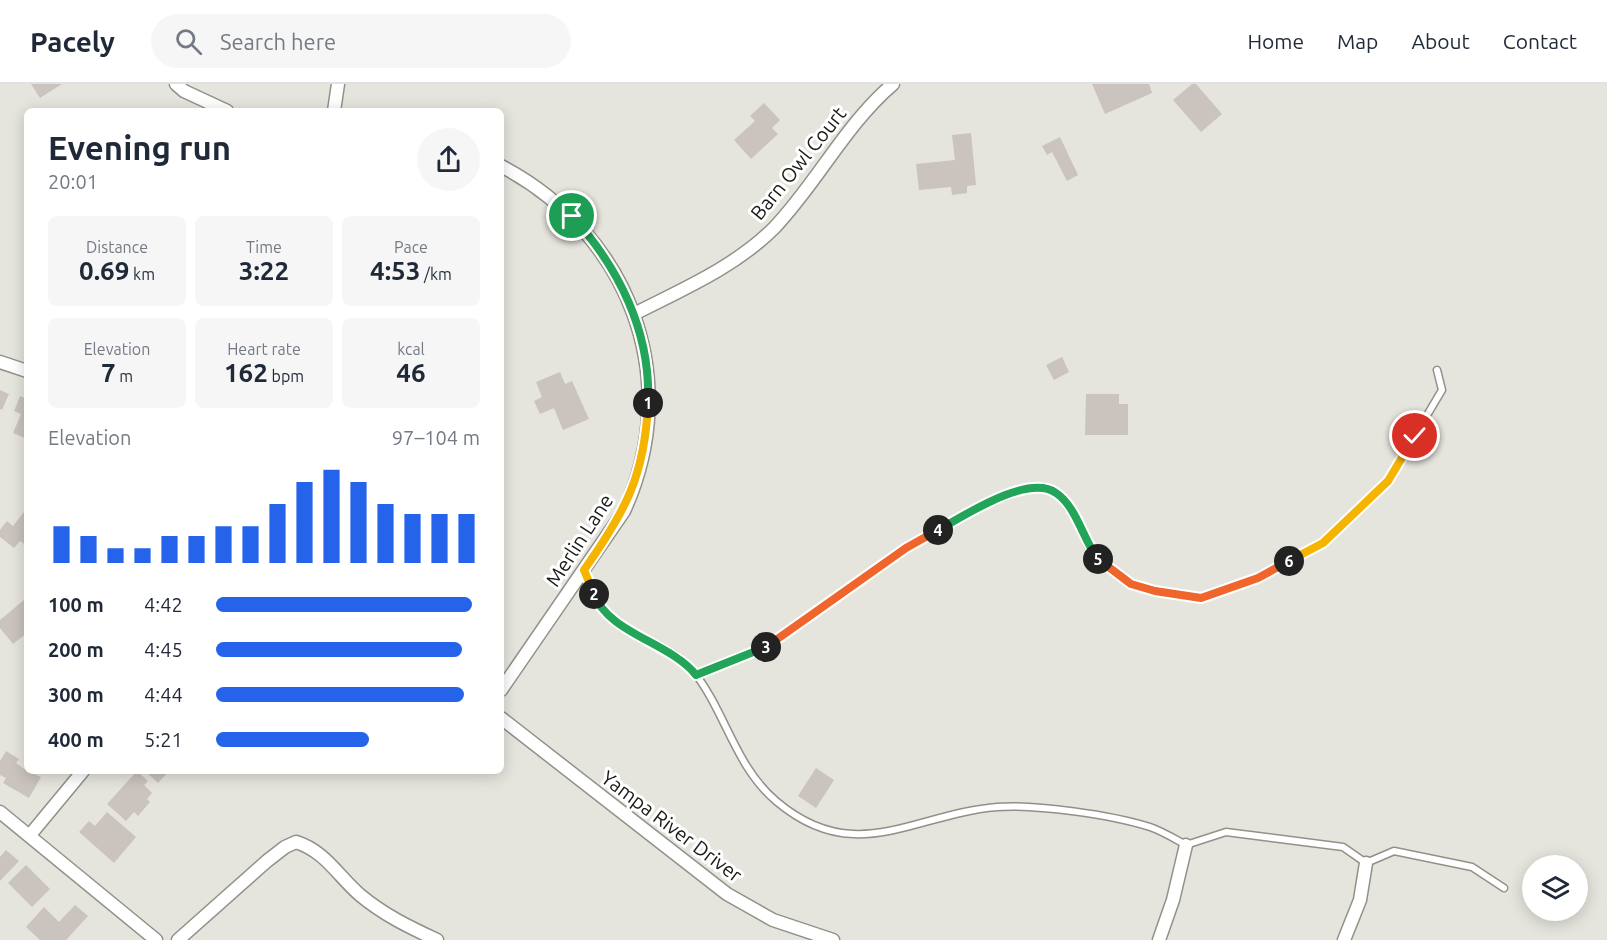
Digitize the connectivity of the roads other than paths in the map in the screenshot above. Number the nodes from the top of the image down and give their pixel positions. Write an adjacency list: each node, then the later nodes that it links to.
1 (176, 84): 4 (street)
2 (338, 84): 5 (street)
3 (893, 84): 7 (street, Barn Owl Court)
4 (220, 108)
5 (334, 108)
6 (504, 168): 7 (street, Merlin Lane)
7 (634, 314): 11 (street, Merlin Lane)
8 (0, 362): 9 (street)
9 (24, 370)
10 (1437, 370): 12 (lane)
11 (584, 570): 12 (lane); 13 (street, Merlin Lane)
12 (696, 675): 18 (lane)
13 (504, 686)
14 (504, 720): 21 (street, Yampa River Driver)
15 (80, 774): 17 (street)
16 (0, 812): 17 (street)
17 (30, 835): 22 (street)
18 (1186, 845): 19 (lane); 26 (street)
19 (1366, 863): 20 (lane); 27 (street)
20 (1504, 888)
21 (803, 936): 25 (street, Yampa River Driver)
22 (156, 940)
23 (178, 940): 24 (street)
24 (437, 940)
25 (833, 940)
26 (1159, 940)
27 (1344, 940)

